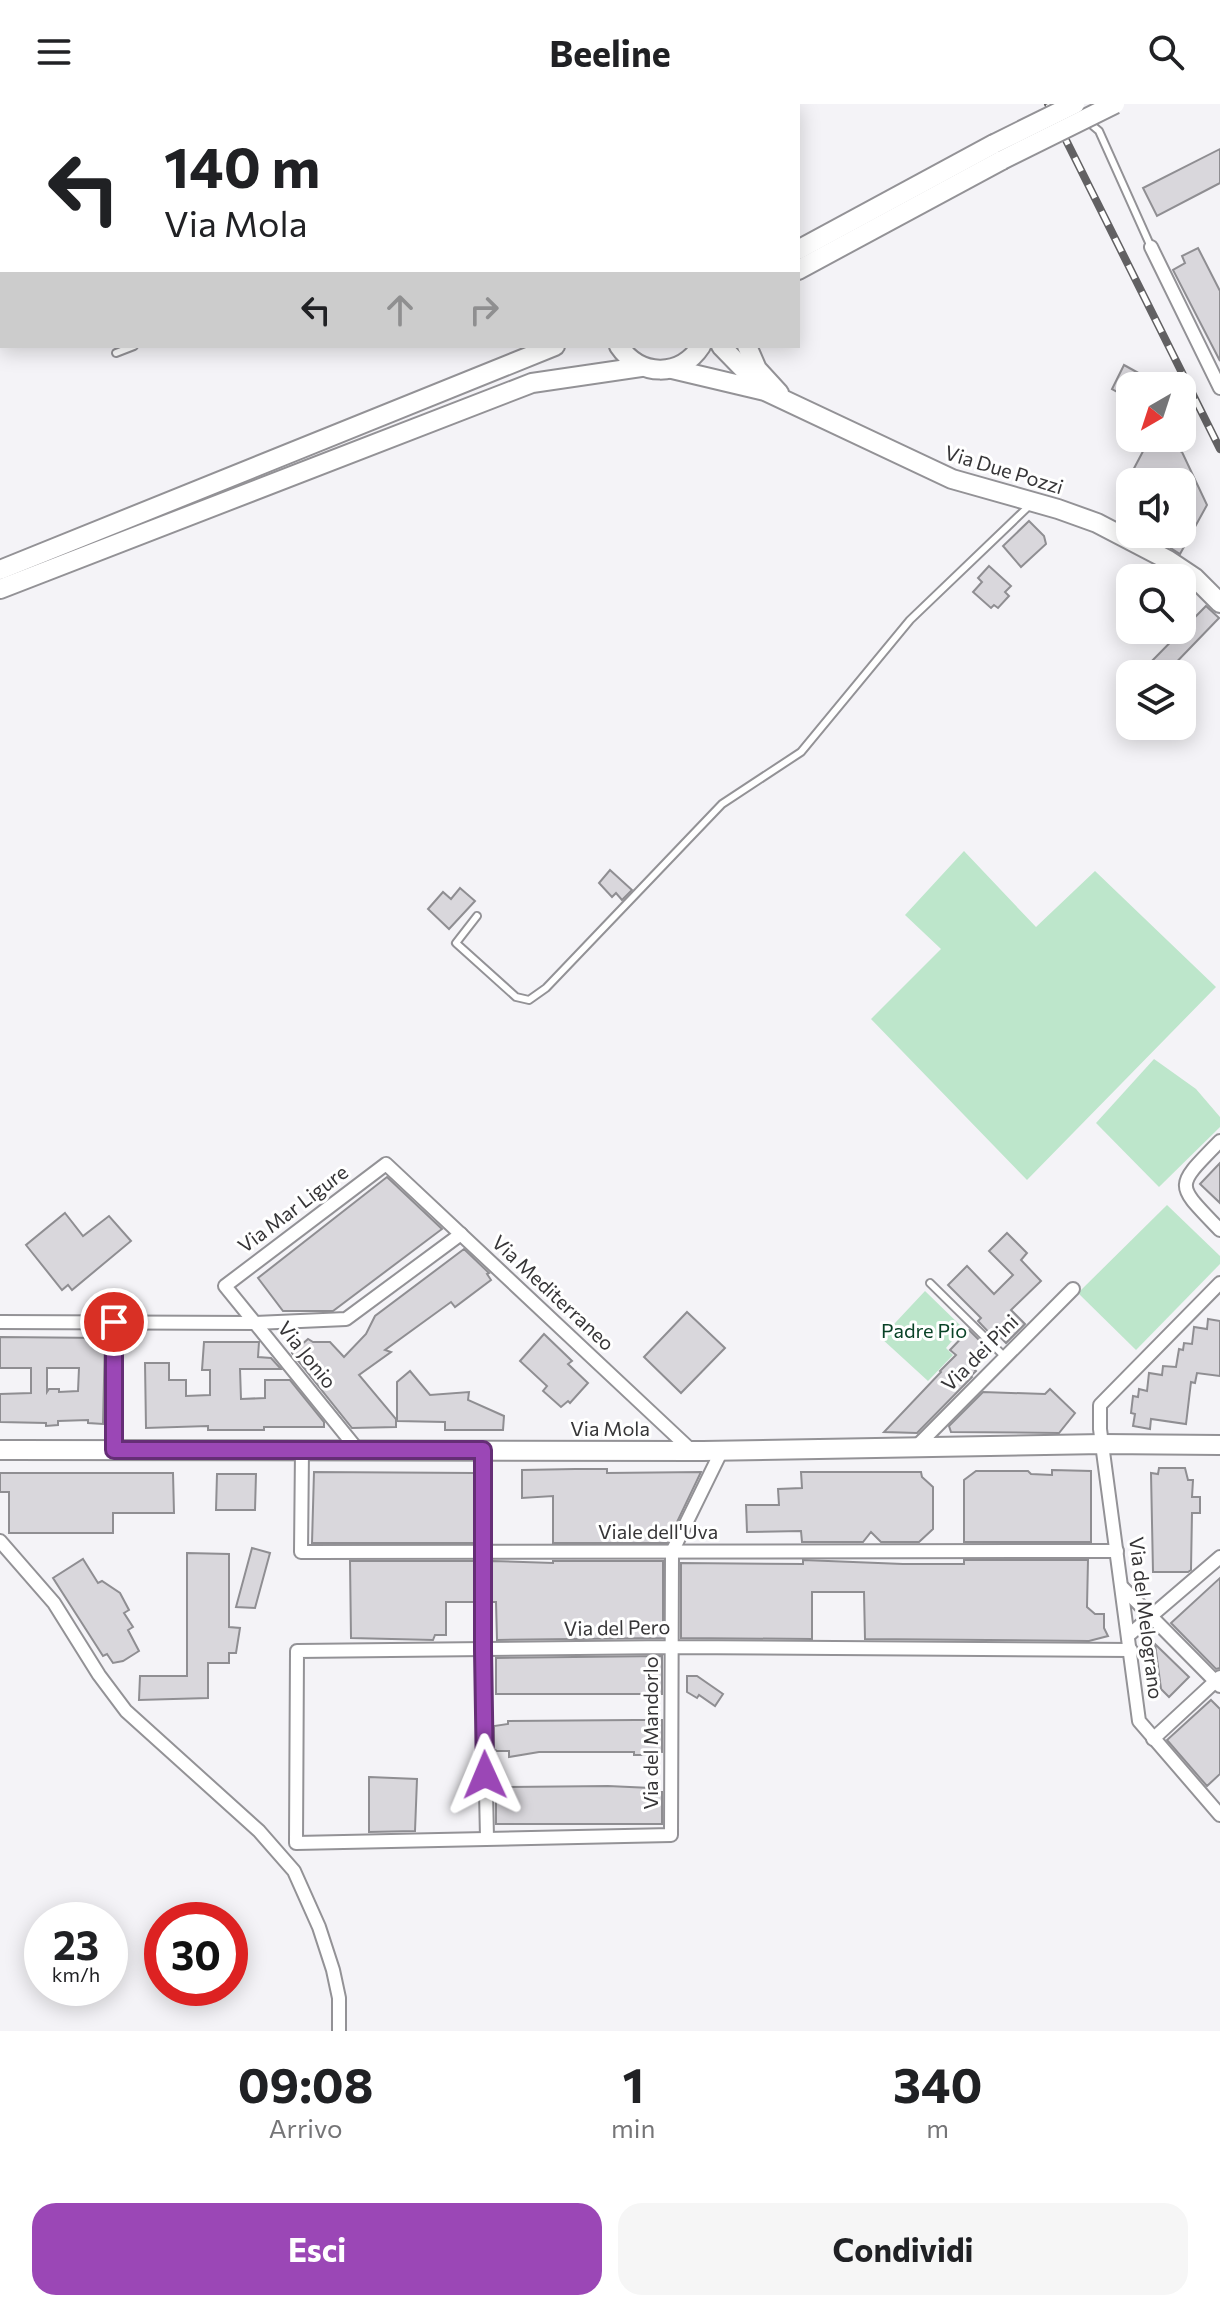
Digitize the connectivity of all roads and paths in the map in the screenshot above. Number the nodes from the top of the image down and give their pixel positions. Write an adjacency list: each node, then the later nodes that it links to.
1 (1076, 104): 4 (lane); 5 (street, bridge)
2 (1097, 104): 4 (lane)
3 (1115, 104): 5 (street, bridge)
4 (1099, 131): 6 (lane)
5 (998, 152): 7 (street); 8 (street)
6 (1151, 247): 18 (street)
7 (800, 249)
8 (800, 269)
9 (129, 348): 15 (lane)
10 (550, 348): 22 (street)
11 (620, 348): 16 (street)
12 (699, 348): 17 (street)
13 (723, 348): 19 (street, Via Due Pozzi)
14 (748, 348): 20 (street)
15 (116, 353)
16 (641, 367): 17 (street, Via Due Pozzi); 23 (street, Via Due Pozzi)
17 (672, 369): 19 (street, Via Due Pozzi)
18 (1220, 388)
19 (765, 391): 20 (street, Via Due Pozzi)
20 (790, 403): 21 (street, Via Due Pozzi)
21 (1032, 503): 24 (street, Via Due Pozzi); 25 (lane)
22 (0, 570)
23 (0, 589)
24 (1220, 603)
25 (477, 916)
26 (1220, 1141): 28 (street)
27 (386, 1164): 29 (street, Via Mediterraneo); 32 (street, Via Mar Ligure)
28 (1220, 1230)
29 (461, 1234): 36 (street); 47 (street, Via Mediterraneo)
30 (930, 1283): 37 (lane)
31 (1220, 1283): 38 (street, Via del Melograno)
32 (225, 1286): 36 (street, Via Jonio)
33 (1073, 1289): 37 (street, Via dei Pini)
34 (0, 1322): 35 (street)
35 (114, 1322): 36 (street); 43 (street)
36 (255, 1323): 41 (street, Via Jonio)
37 (1005, 1357): 40 (street, Via dei Pini)
38 (1103, 1444): 39 (street, Via Mola); 40 (street, Via Mola); 50 (street, Via del Melograno)
39 (1220, 1445)
40 (917, 1446): 46 (street, Via Mola)
41 (357, 1449): 44 (street, Via Mola); 45 (street, Via Mola)
42 (0, 1450): 43 (street, Via Mola)
43 (114, 1450): 44 (street, Via Mola)
44 (302, 1450): 49 (street, Viale dell'Uva)
45 (483, 1450): 47 (street, Via Mola); 49 (street)
46 (722, 1450): 47 (street, Via Mola); 51 (street, Via del Mandorlo)
47 (692, 1451)
48 (0, 1541): 65 (street)
49 (483, 1551): 51 (street, Viale dell'Uva); 57 (street)
50 (1117, 1551): 51 (street, Viale dell'Uva); 53 (street, Via del Melograno)
51 (672, 1552): 56 (street, Via del Mandorlo)
52 (1220, 1557): 54 (street)
53 (1123, 1588): 54 (street); 55 (street, Via del Melograno)
54 (1151, 1617): 55 (street); 59 (street)
55 (1129, 1635): 58 (street, Via del Melograno)
56 (671, 1647): 57 (street, Via del Pero); 58 (street, Via del Pero); 64 (street, Via del Mandorlo)
57 (483, 1650): 64 (street); 64 (street, Via del Pero)
58 (1131, 1650): 60 (street, Via del Melograno)
59 (1218, 1682): 60 (street)
60 (1153, 1739): 62 (street, Via del Melograno)
61 (1220, 1791): 62 (street)
62 (1208, 1802): 63 (street, Via del Melograno)
63 (1220, 1815)
64 (487, 1838)
65 (339, 2031)

